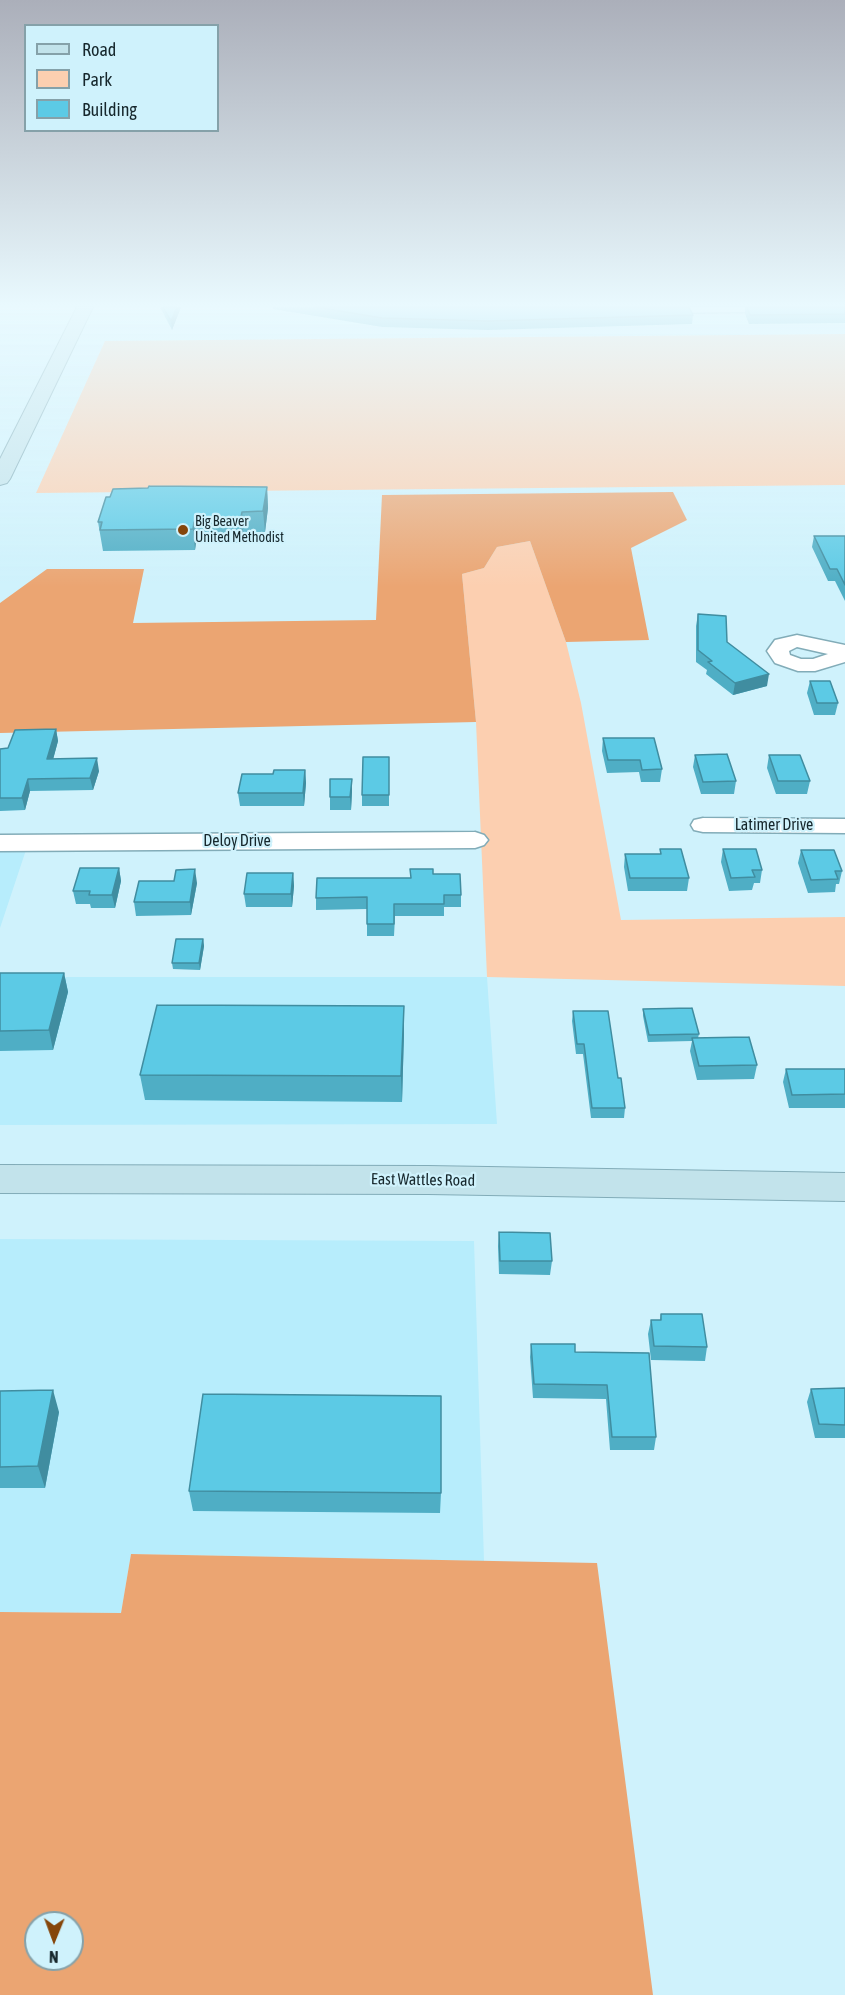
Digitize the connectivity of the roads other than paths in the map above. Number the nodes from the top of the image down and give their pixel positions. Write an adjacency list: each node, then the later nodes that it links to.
1 (39, 400): 2 (main road)
2 (0, 479)
3 (703, 825): 4 (street, Latimer Drive)
4 (845, 826)
5 (475, 840): 6 (street, Deloy Drive)
6 (0, 843)
7 (0, 1179): 8 (main road, East Wattles Road)
8 (845, 1187)

